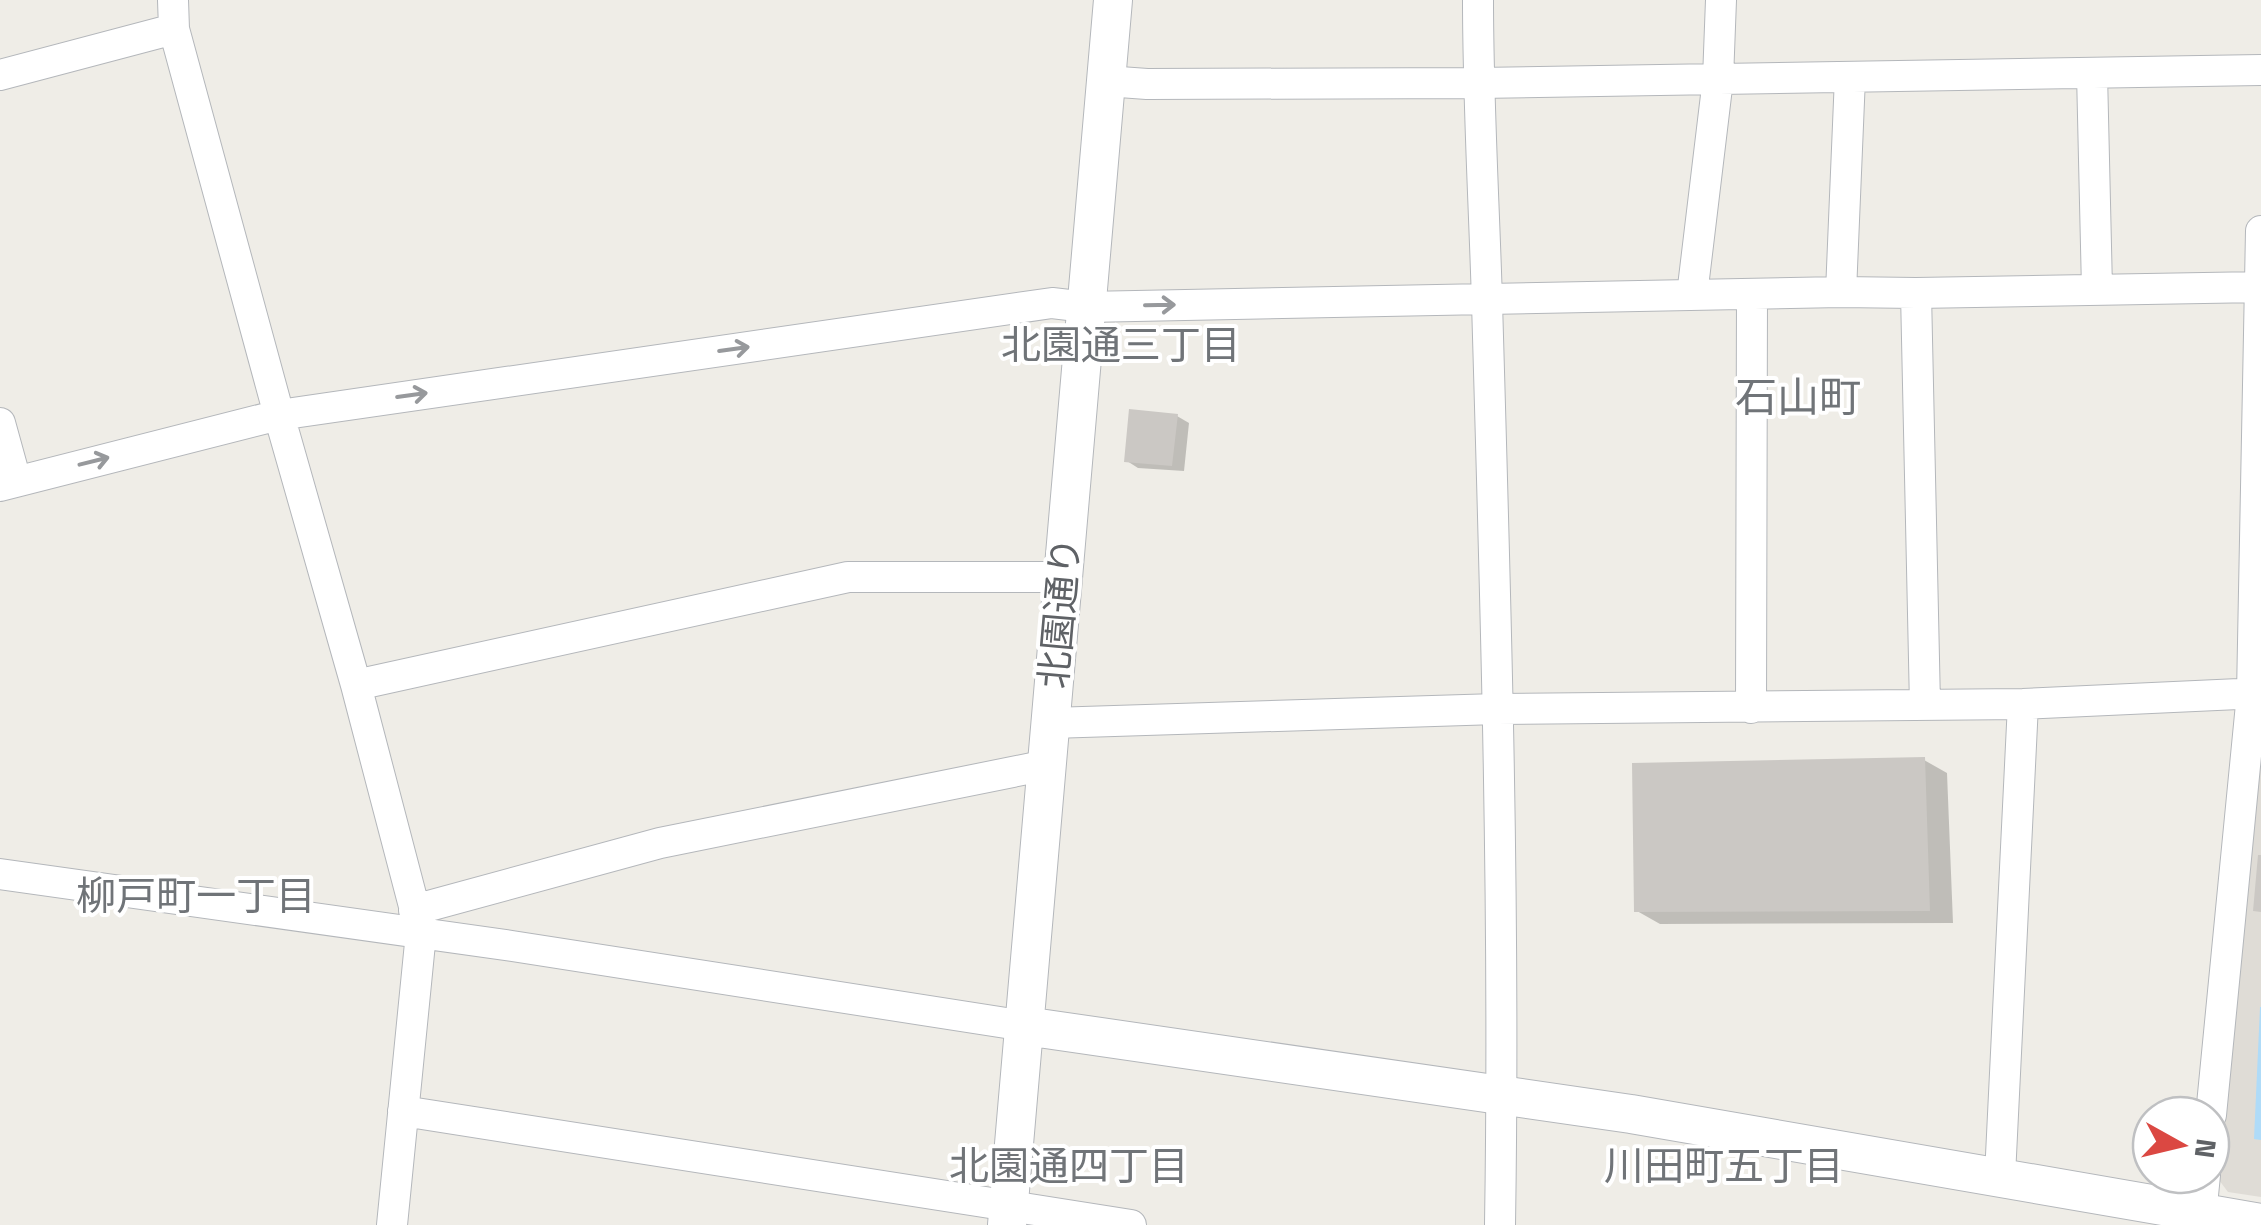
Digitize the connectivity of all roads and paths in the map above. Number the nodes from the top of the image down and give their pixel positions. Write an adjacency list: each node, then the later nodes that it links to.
1 (1113, 0): 10 (street, 北園通り)
2 (1478, 0): 11 (street)
3 (1721, 0): 9 (street)
4 (173, 14): 7 (street); 21 (street)
5 (2261, 70): 6 (street)
6 (2092, 73): 8 (street); 14 (street)
7 (0, 75)
8 (1850, 77): 9 (street); 15 (street)
9 (1718, 79): 11 (street); 18 (street)
10 (1106, 82): 11 (street); 20 (street, 北園通り)
11 (1478, 83): 19 (street)
12 (2261, 230): 13 (street)
13 (2260, 288): 14 (street); 26 (street)
14 (2097, 289): 16 (street)
15 (1841, 292): 16 (street); 17 (street)
16 (1916, 293): 28 (street)
17 (1752, 294): 18 (street); 29 (street)
18 (1692, 296): 19 (street)
19 (1487, 300): 20 (street, one-way to 19); 30 (street)
20 (1086, 307): 21 (street, one-way to 20); 24 (street, 北園通り)
21 (279, 414): 23 (street, one-way to 21); 25 (street)
22 (0, 423): 23 (street)
23 (8, 484)
24 (1063, 577): 25 (street); 31 (street, 北園通り)
25 (356, 685): 34 (street)
26 (2256, 694): 27 (street); 36 (street)
27 (2023, 704): 28 (street); 39 (street)
28 (1926, 705): 29 (street)
29 (1751, 708): 30 (street)
30 (1497, 709): 31 (street); 37 (street)
31 (1051, 723): 32 (street, 北園通り)
32 (1047, 766): 34 (street); 35 (street, 北園通り)
33 (0, 874): 34 (street)
34 (418, 921): 35 (street); 38 (street)
35 (1025, 1026): 37 (street); 40 (street, 北園通り)
36 (2212, 1095)
37 (1502, 1096): 39 (street); 45 (street)
38 (403, 1111): 40 (street); 43 (street)
39 (2000, 1176): 41 (street)
40 (1008, 1216): 44 (street)
41 (2200, 1219): 42 (street)
42 (2261, 1223)
43 (392, 1225)
44 (1131, 1225)
45 (1500, 1225)

